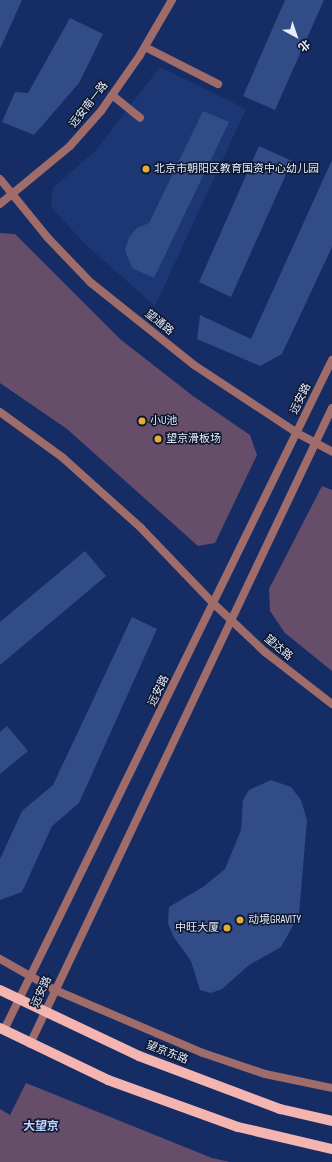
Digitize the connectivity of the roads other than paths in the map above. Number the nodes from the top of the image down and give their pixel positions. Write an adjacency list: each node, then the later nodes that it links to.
1 (172, 0): 2 (street, 远安南一路)
2 (145, 47): 3 (street); 4 (street, 远安南一路)
3 (218, 84)
4 (112, 95): 5 (street); 7 (street, 远安南一路)
5 (140, 118)
6 (0, 179): 7 (street, 望通路)
7 (11, 196): 8 (street, 远安南一路); 12 (street, 望通路)
8 (0, 204)
9 (332, 360): 12 (street, 远安路)
10 (332, 408): 13 (street, 远安路)
11 (0, 412): 15 (street, 望达路)
12 (297, 433): 13 (street, 望通路); 15 (street, 远安路)
13 (316, 443): 14 (street, 望通路); 16 (street, 远安路)
14 (332, 452)
15 (214, 604): 16 (street, 望达路); 19 (street, 远安路)
16 (230, 618): 17 (street, 望达路); 21 (street, 远安路)
17 (332, 704)
18 (0, 959): 19 (street)
19 (30, 978): 21 (street); 22 (street, 远安路)
20 (0, 990): 22 (main road, 望京东路)
21 (54, 990): 23 (street, 远安路); 26 (street)
22 (20, 1001): 23 (main road, 望京东路); 24 (street, 远安路)
23 (44, 1012): 25 (street, 远安路); 27 (main road, 望京东路)
24 (2, 1029): 25 (main road)
25 (30, 1044): 28 (main road)
26 (332, 1088)
27 (332, 1120)
28 (332, 1149)

